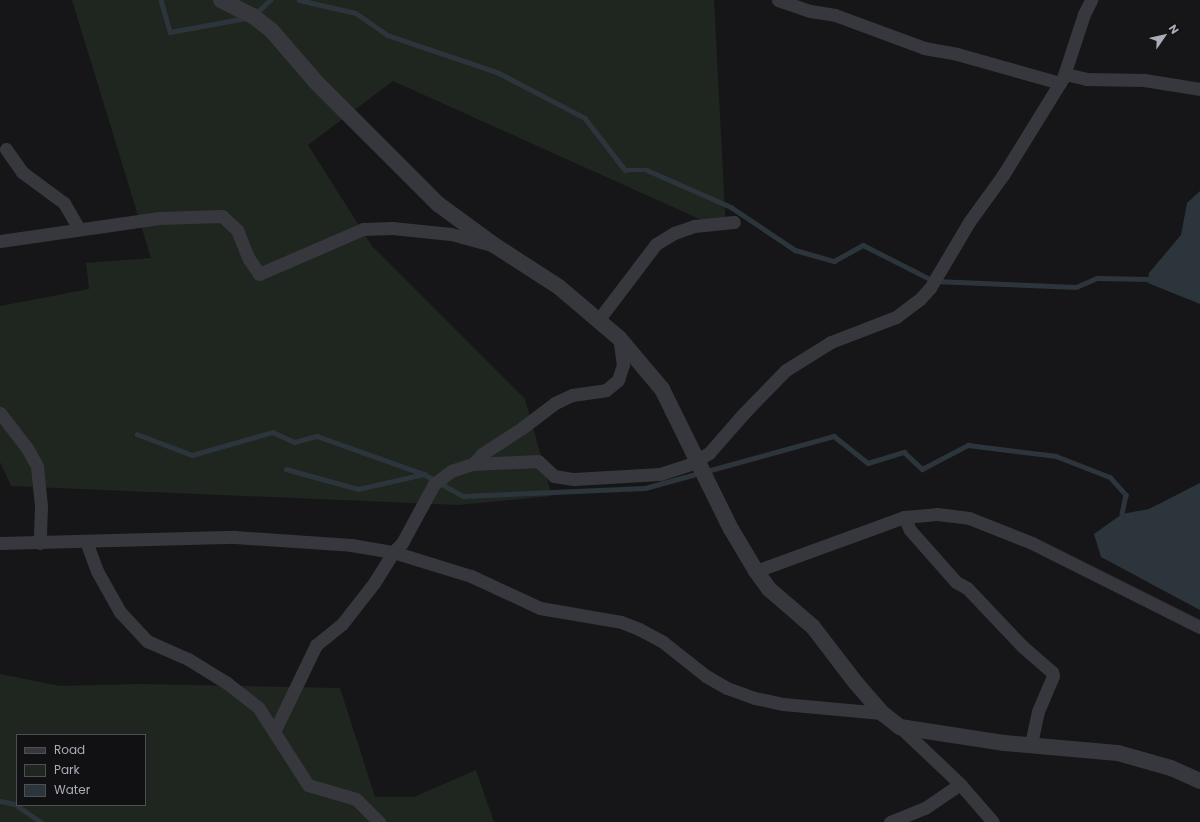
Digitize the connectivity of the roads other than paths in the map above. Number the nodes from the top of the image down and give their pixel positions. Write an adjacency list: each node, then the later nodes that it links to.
1 (221, 0): 10 (street)
2 (778, 0): 4 (street)
3 (1091, 0): 4 (street)
4 (1062, 78): 5 (street); 14 (street)
5 (1200, 89)
6 (6, 149): 8 (street)
7 (734, 222): 11 (street)
8 (79, 229): 9 (street); 10 (street)
9 (0, 241)
10 (494, 245): 11 (street)
11 (599, 319): 12 (street)
12 (619, 338): 14 (street); 15 (street)
13 (0, 414): 18 (street)
14 (698, 461): 15 (street); 21 (street)
15 (473, 464): 20 (street)
16 (904, 517): 21 (street); 22 (street); 26 (street)
17 (86, 541): 18 (street); 20 (street); 25 (street)
18 (40, 543): 19 (street)
19 (0, 544)
20 (392, 552): 23 (street); 25 (street)
21 (756, 572): 23 (street)
22 (1200, 627)
23 (882, 713): 24 (street)
24 (900, 727): 26 (street); 28 (street)
25 (274, 732): 29 (street)
26 (1031, 745): 27 (street)
27 (1200, 781)
28 (960, 784): 30 (street); 31 (street)
29 (379, 822)
30 (890, 822)
31 (993, 822)

